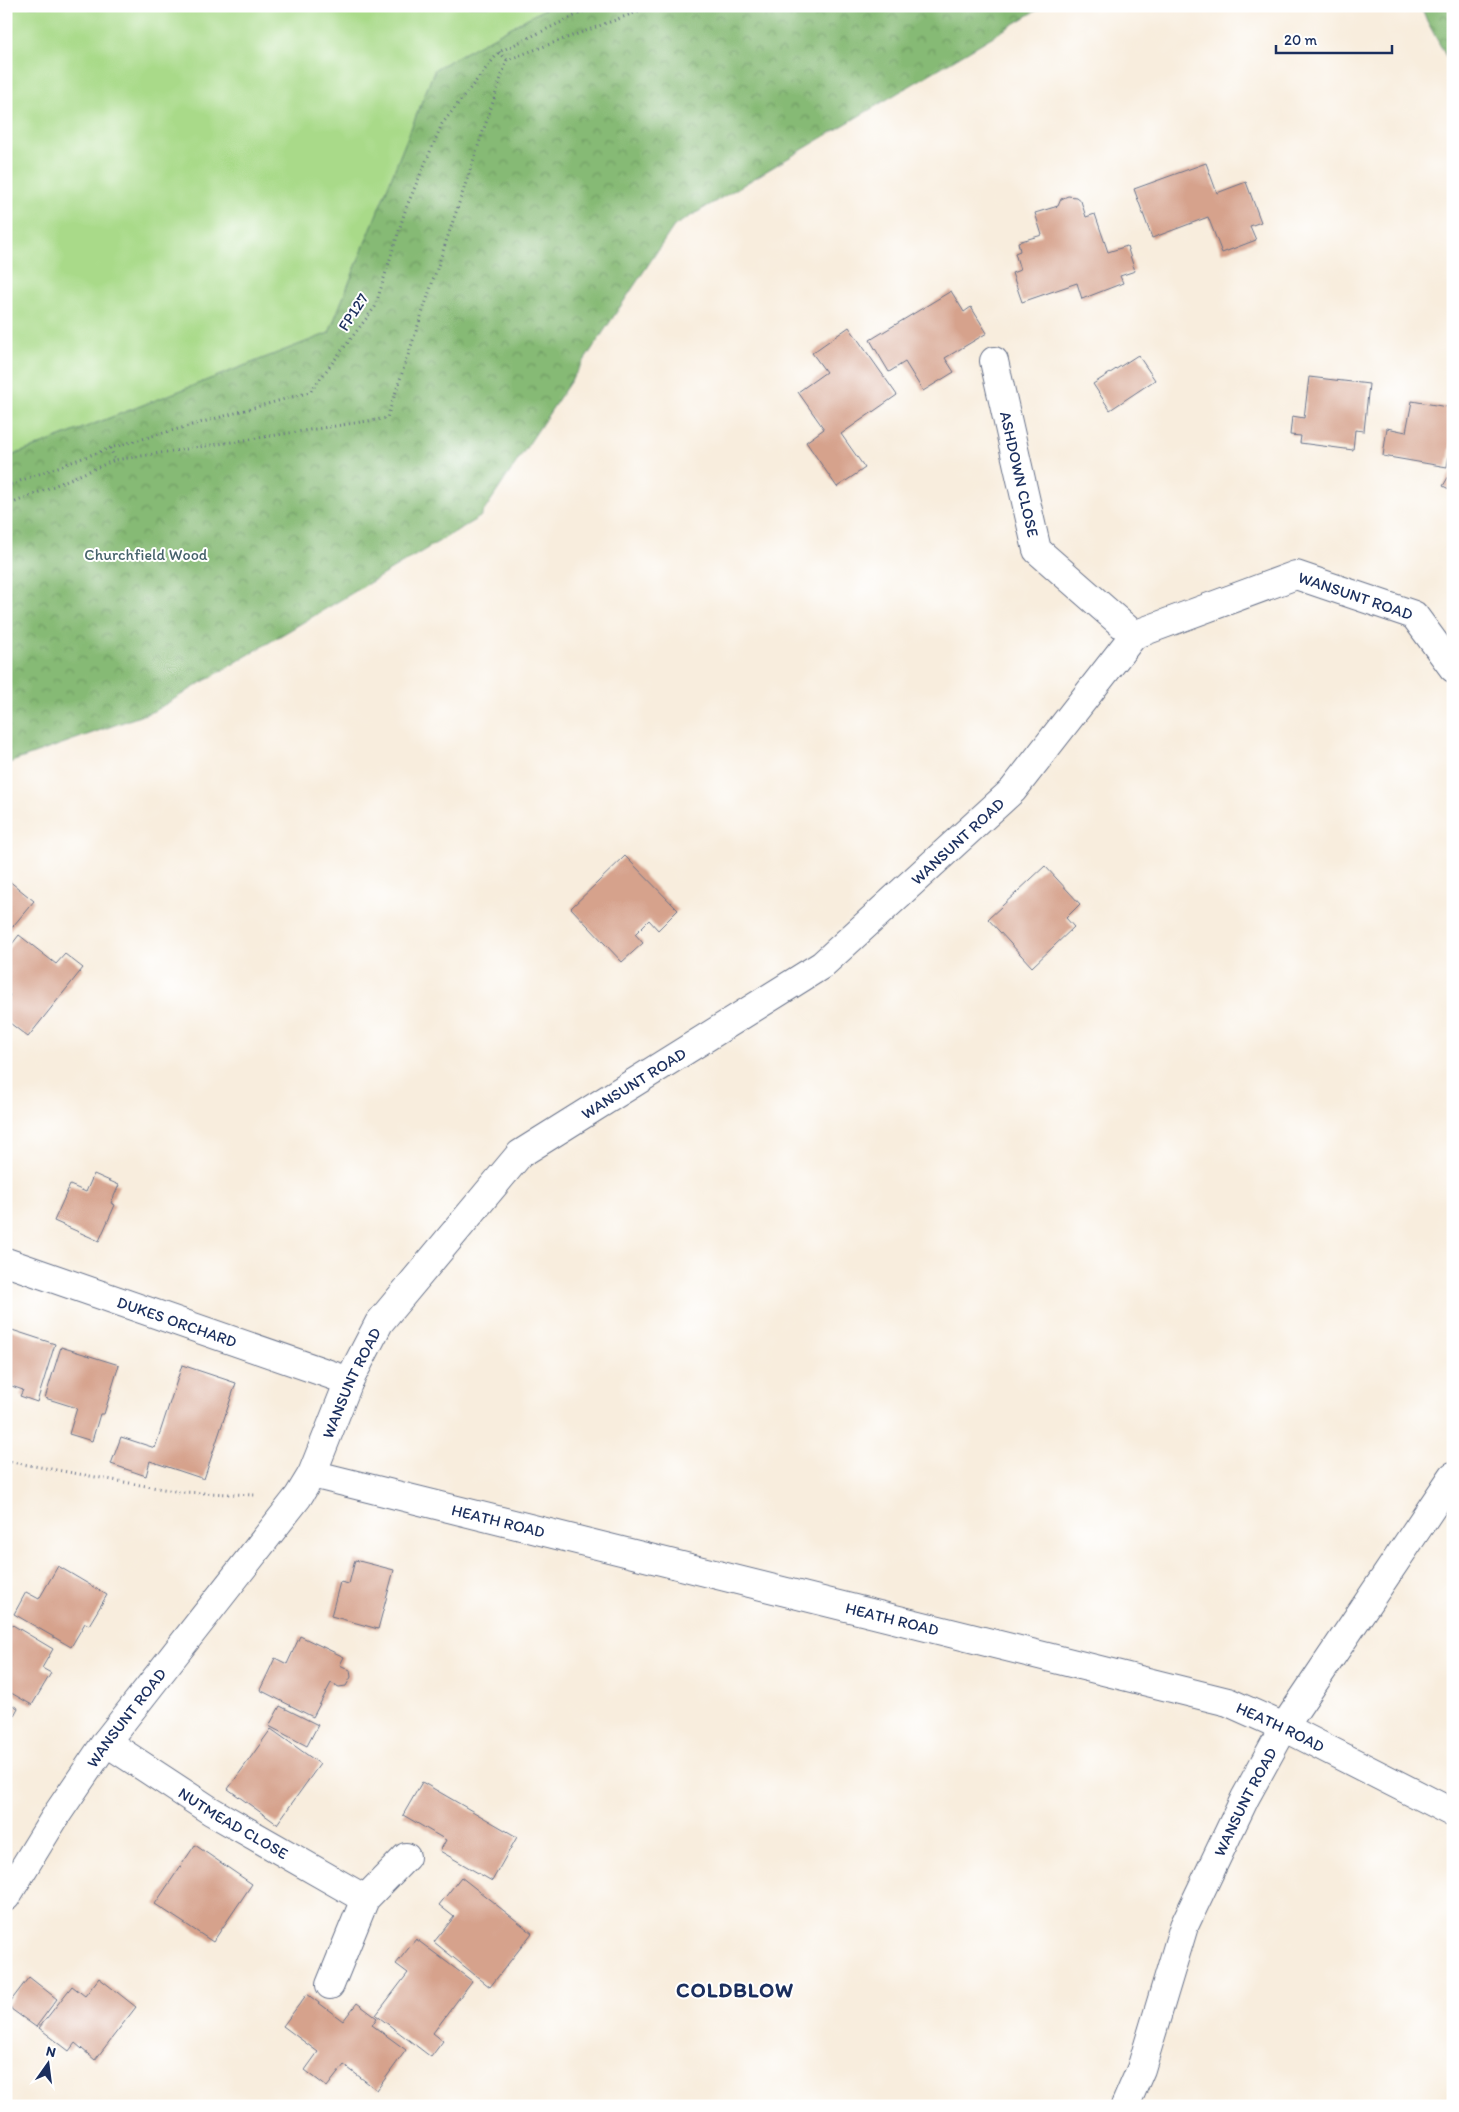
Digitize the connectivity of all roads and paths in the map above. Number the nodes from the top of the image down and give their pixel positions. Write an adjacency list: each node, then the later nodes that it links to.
1 (595, 6): 3 (path, FP127)
2 (653, 6): 4 (path)
3 (499, 52): 4 (path); 6 (path, FP127)
4 (507, 60): 7 (path)
5 (994, 361): 10 (street, ASHDOWN CLOSE)
6 (110, 448): 7 (path); 8 (path, FP127)
7 (115, 460): 9 (path)
8 (6, 486)
9 (6, 506)
10 (1134, 635): 11 (street, WANSUNT ROAD); 13 (street, WANSUNT ROAD)
11 (1453, 668)
12 (6, 1262): 13 (street, DUKES ORCHARD)
13 (349, 1381): 15 (street, WANSUNT ROAD)
14 (6, 1461): 17 (path)
15 (312, 1474): 17 (street, WANSUNT ROAD); 18 (street, HEATH ROAD)
16 (1453, 1476): 18 (street, WANSUNT ROAD)
17 (298, 1497): 19 (street, WANSUNT ROAD)
18 (1284, 1727): 20 (street, HEATH ROAD); 25 (street, WANSUNT ROAD)
19 (106, 1742): 22 (street, WANSUNT ROAD); 23 (street, NUTMEAD CLOSE)
20 (1453, 1812)
21 (406, 1857): 23 (street)
22 (6, 1897)
23 (365, 1899): 24 (street)
24 (330, 1985)
25 (1125, 2106)

